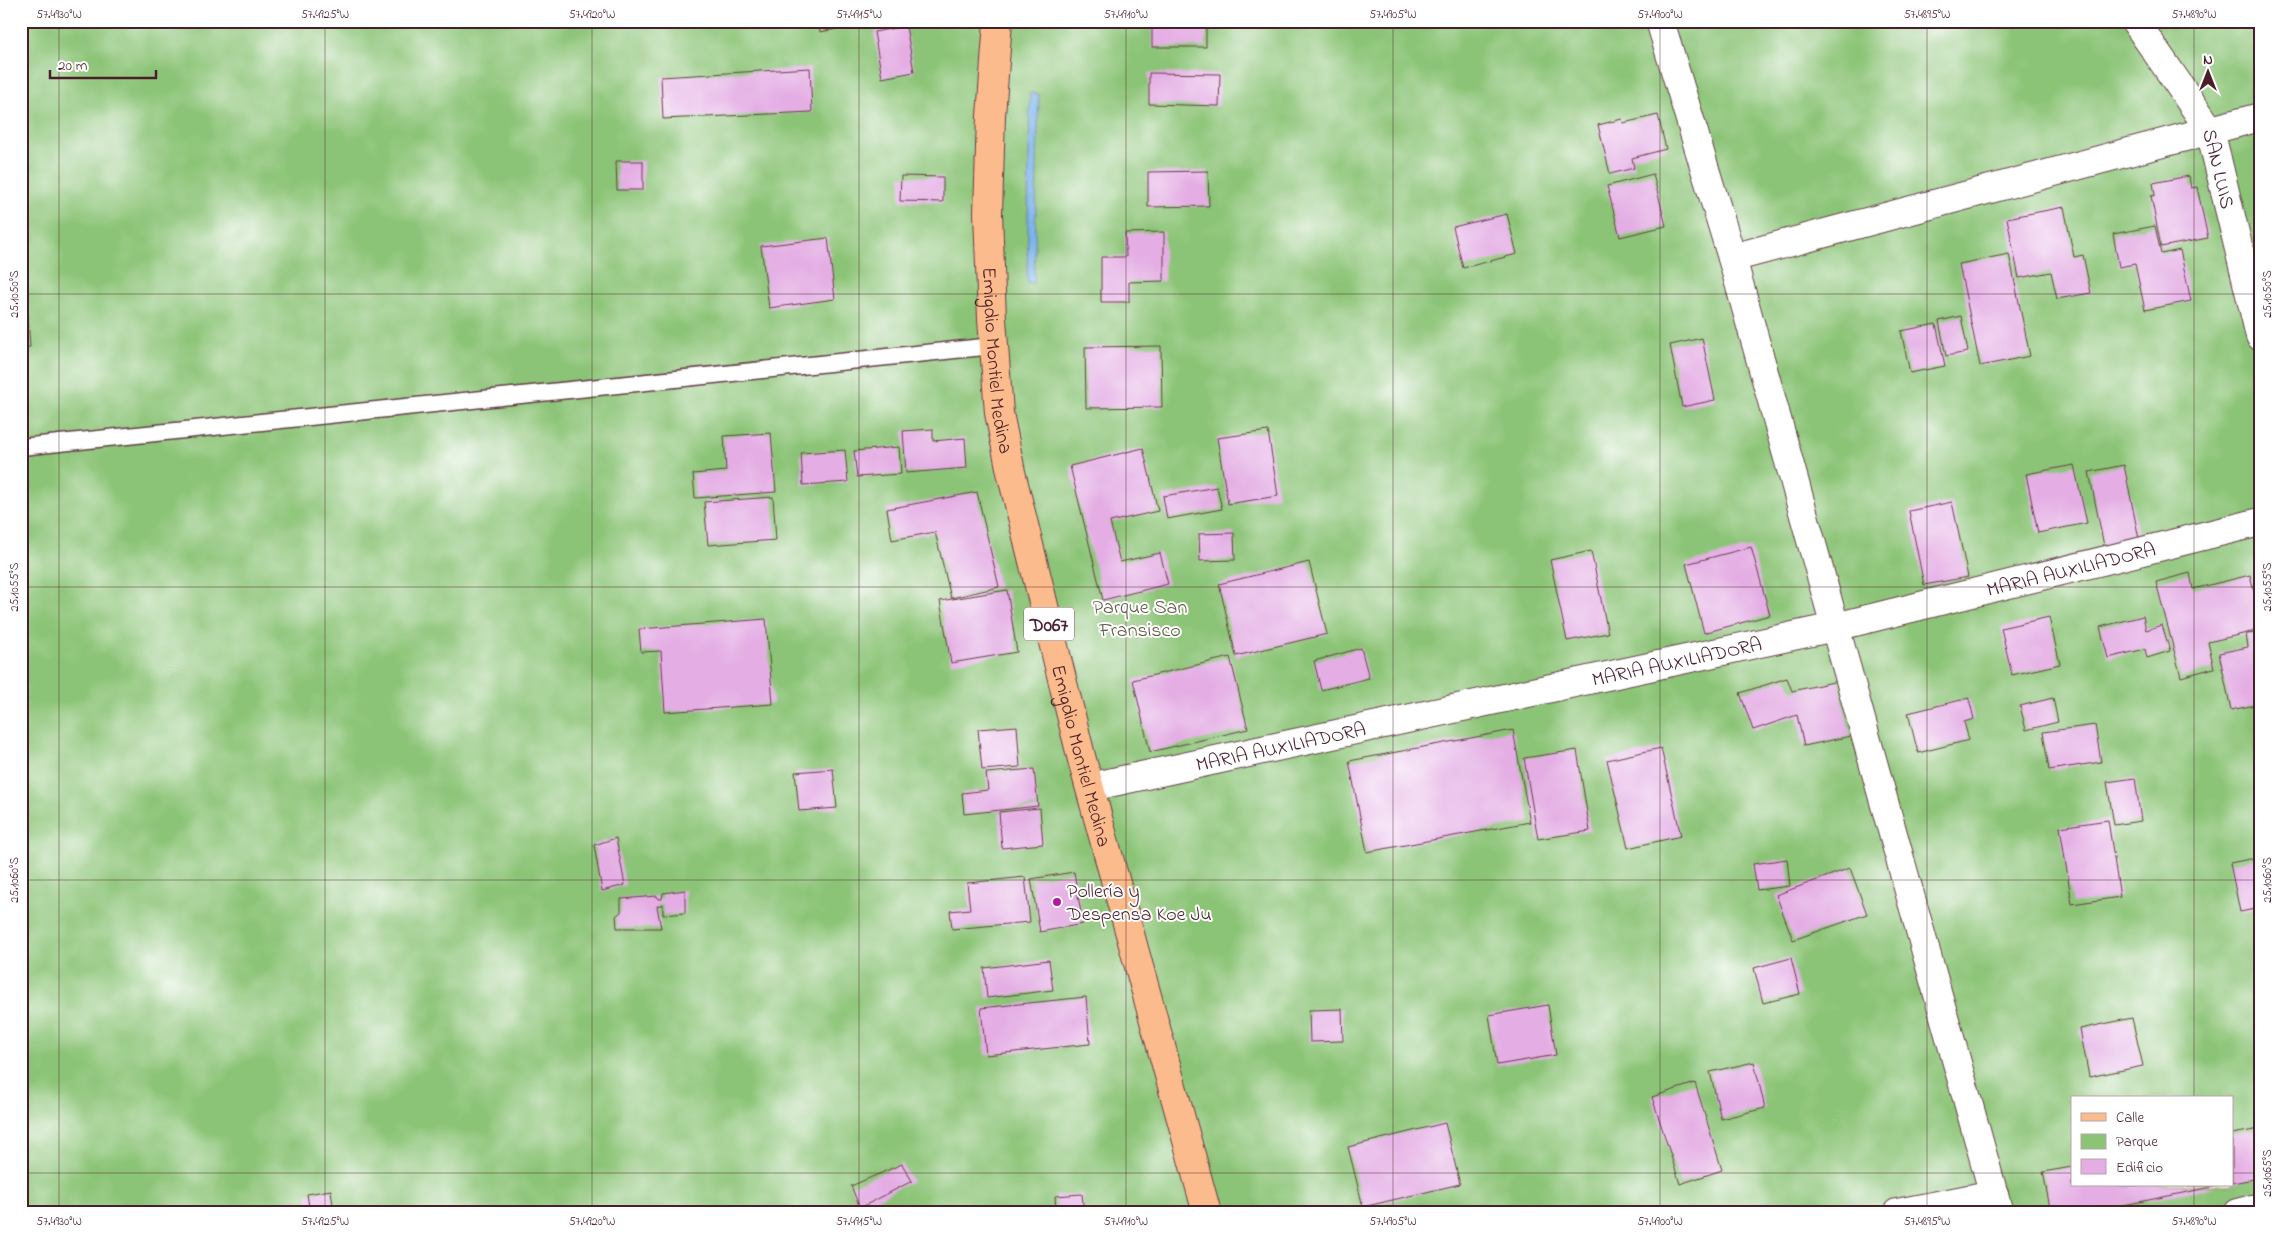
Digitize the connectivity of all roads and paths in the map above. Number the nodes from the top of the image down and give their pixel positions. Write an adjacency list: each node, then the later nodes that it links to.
1 (998, 21): 8 (main road, Emigdio Montiel Medina / D067)
2 (1660, 21): 6 (street)
3 (2134, 21): 5 (street, SAN LUIS)
4 (2260, 117): 5 (street)
5 (2210, 130): 6 (street); 7 (street, SAN LUIS)
6 (1732, 258): 11 (street)
7 (2260, 336)
8 (993, 346): 9 (lane); 12 (main road, Emigdio Montiel Medina / D067)
9 (21, 447)
10 (2260, 522): 11 (street, MARIA AUXILIADORA)
11 (1835, 627): 12 (street, MARIA AUXILIADORA); 13 (street)
12 (1090, 787): 15 (main road, Emigdio Montiel Medina / D067)
13 (1997, 1203): 16 (street)
14 (2260, 1208): 17 (street)
15 (1208, 1213)
16 (1897, 1213)
17 (2237, 1213)

